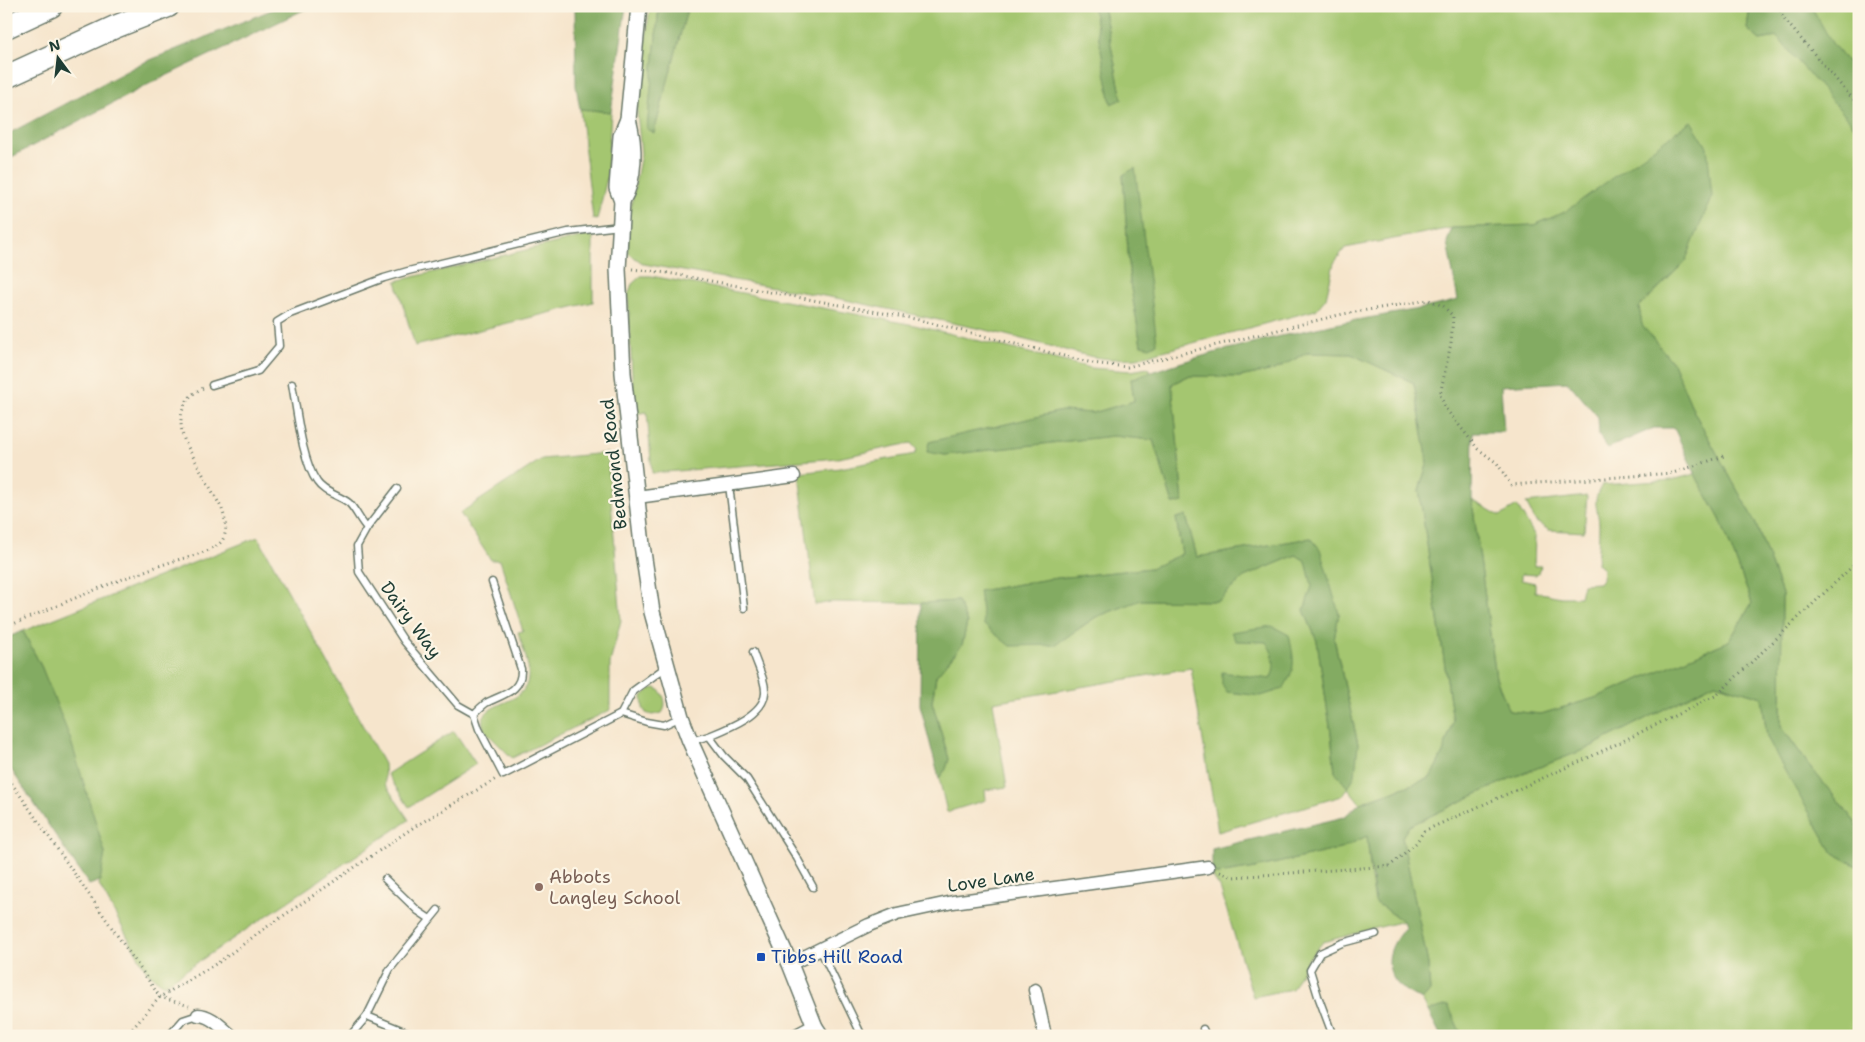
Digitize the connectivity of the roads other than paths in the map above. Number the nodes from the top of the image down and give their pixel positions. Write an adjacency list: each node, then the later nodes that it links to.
1 (52, 6): 4 (highway)
2 (168, 6): 5 (highway)
3 (639, 6): 6 (street, Bedmond Road)
4 (6, 27)
5 (6, 77)
6 (620, 226): 7 (lane); 12 (street, Bedmond Road)
7 (212, 384)
8 (292, 384): 13 (lane)
9 (794, 476): 10 (street)
10 (729, 485): 12 (street); 15 (lane)
11 (397, 489): 13 (lane, Dairy Way)
12 (636, 497): 17 (street, Bedmond Road)
13 (367, 528): 18 (lane, Dairy Way)
14 (492, 582): 18 (lane)
15 (744, 608)
16 (753, 652): 21 (lane)
17 (666, 667): 19 (lane); 20 (street, Bedmond Road)
18 (474, 714): 19 (lane)
19 (621, 714): 20 (lane)
20 (681, 718): 22 (street)
21 (709, 736): 22 (lane); 25 (lane)
22 (690, 741): 30 (street)
23 (1208, 867): 29 (street, Love Lane)
24 (385, 879): 27 (lane)
25 (813, 887)
26 (438, 910): 27 (lane)
27 (430, 919): 33 (lane)
28 (1376, 934): 44 (lane)
29 (820, 949): 30 (street, Love Lane); 41 (lane)
30 (790, 964): 35 (street)
31 (1035, 990): 42 (street)
32 (198, 1015): 36 (lane); 37 (street)
33 (367, 1016): 38 (lane); 39 (lane)
34 (1204, 1029): 43 (lane)
35 (818, 1031): 40 (street)
36 (169, 1036)
37 (232, 1036)
38 (350, 1036)
39 (416, 1036)
40 (798, 1036)
41 (862, 1036)
42 (1045, 1036)
43 (1206, 1036)
44 (1333, 1036)

